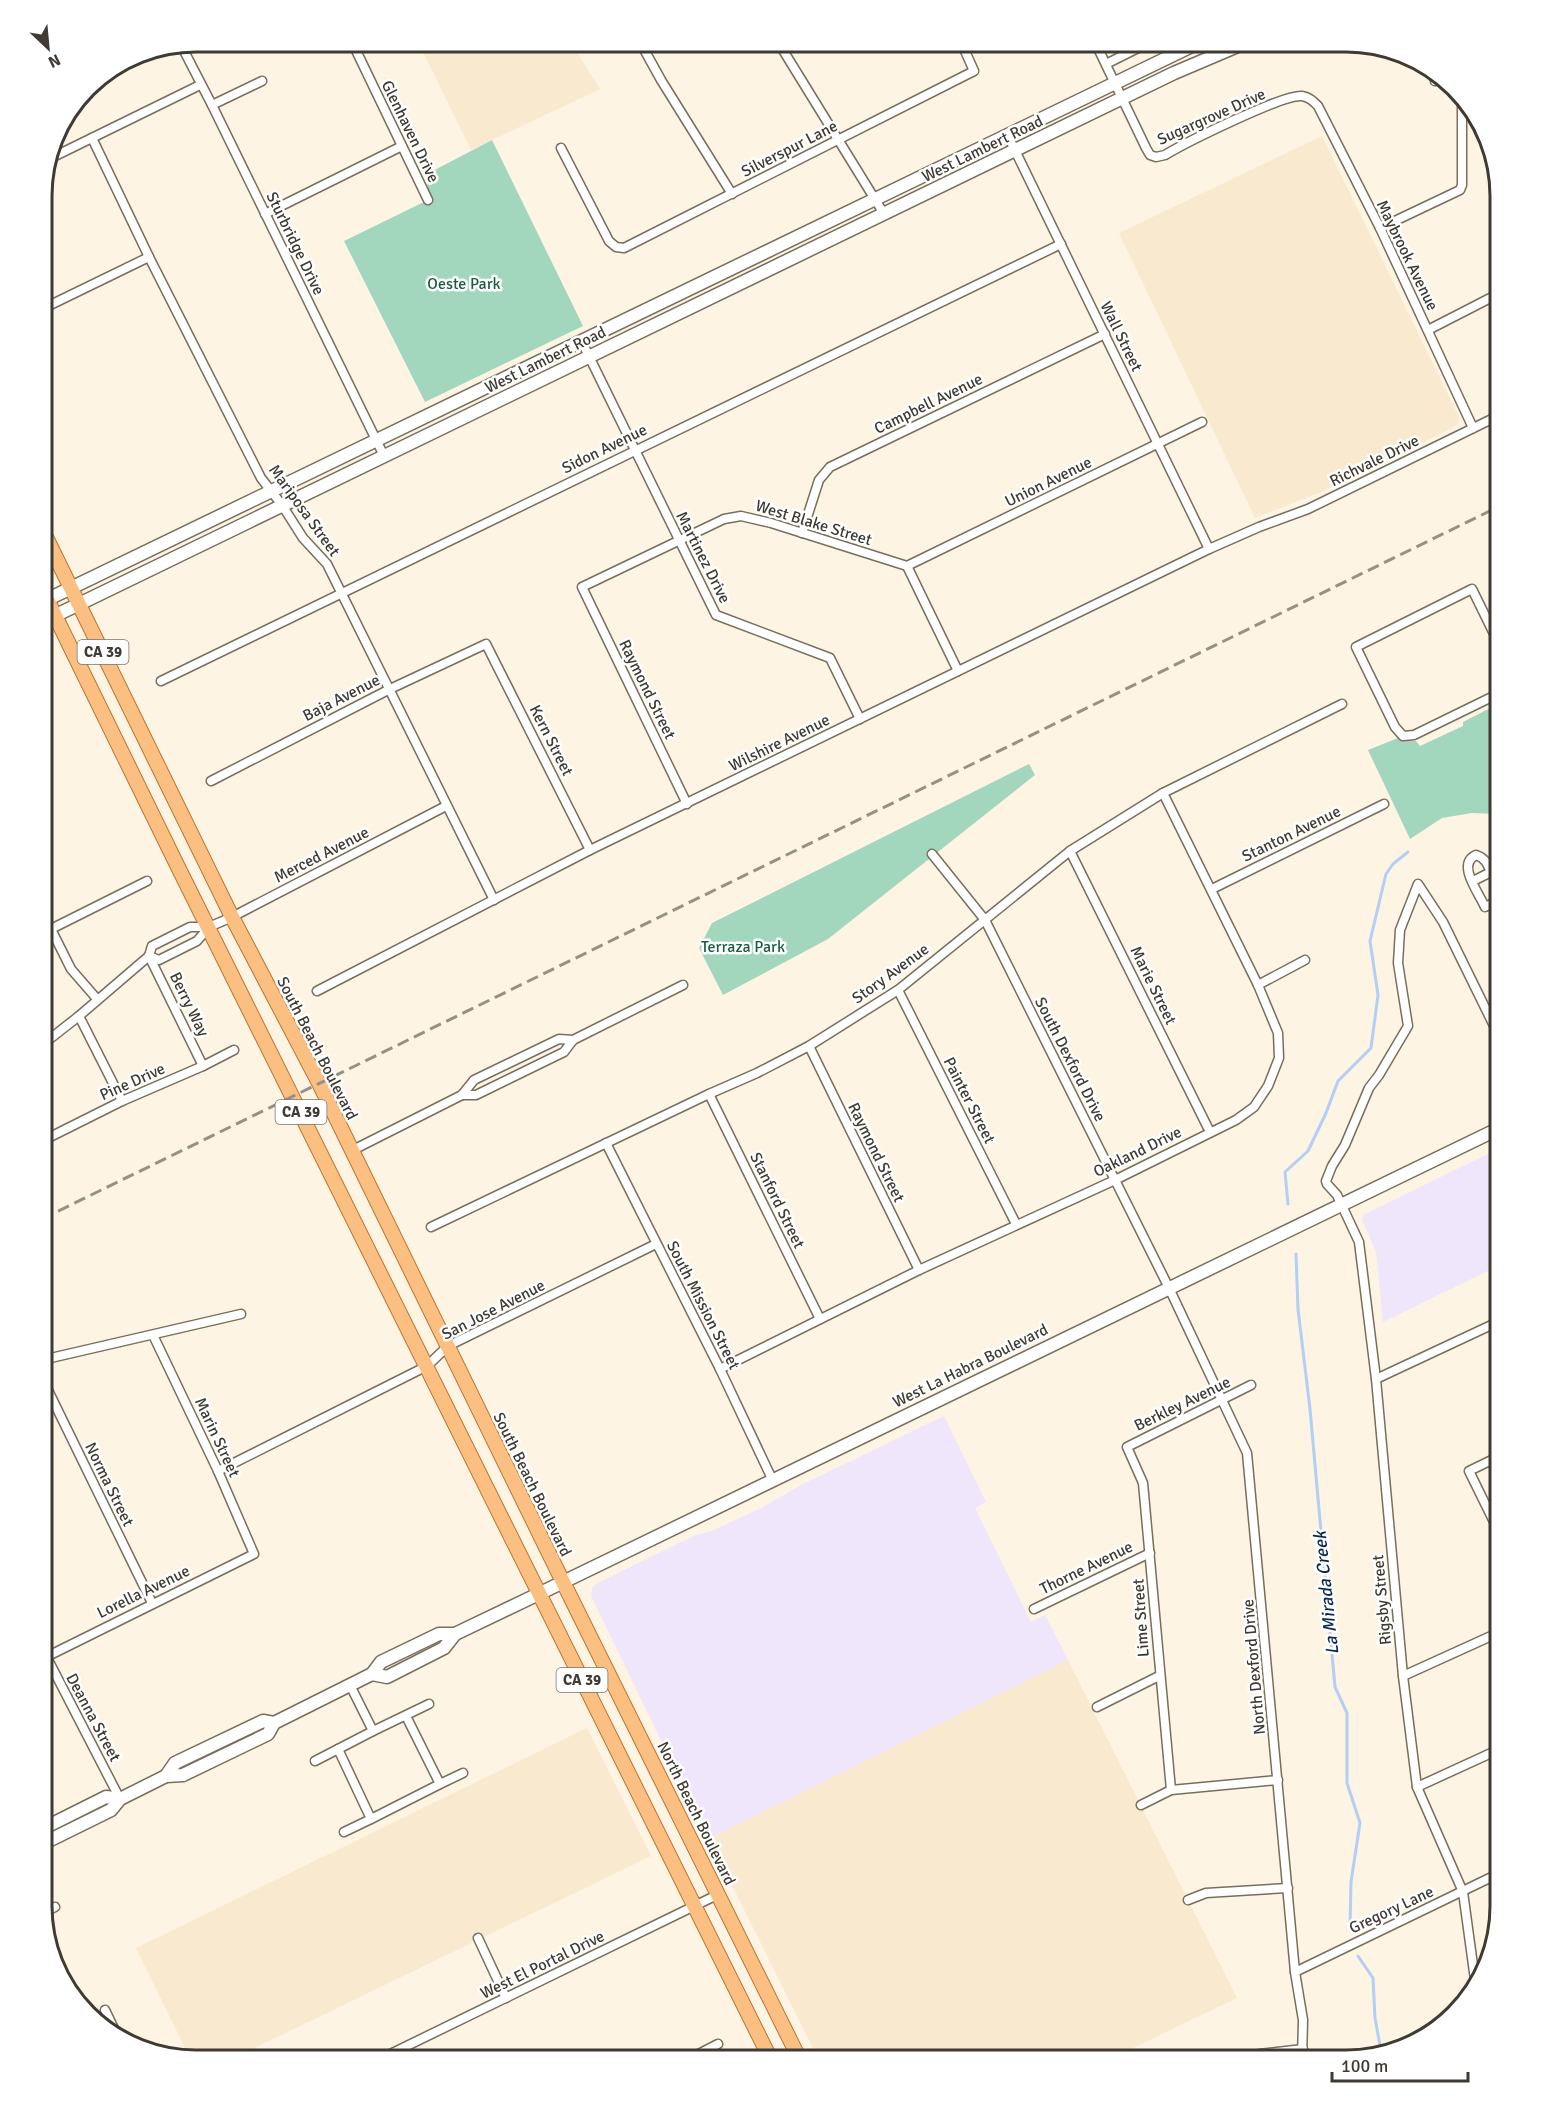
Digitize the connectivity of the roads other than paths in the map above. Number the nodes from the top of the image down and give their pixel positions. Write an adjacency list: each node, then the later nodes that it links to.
1 (185, 53): 13 (street, Sturbridge Drive)
2 (357, 53): 21 (street, Glenhaven Drive)
3 (645, 53): 25 (street)
4 (785, 53): 20 (street)
5 (966, 53): 20 (street, Silverspur Lane)
6 (1100, 53): 10 (street)
7 (1128, 53): 10 (street)
8 (1177, 53): 12 (main road, West Lambert Road)
9 (1220, 53): 14 (main road, West Lambert Road)
10 (1106, 64): 12 (street)
11 (262, 81): 16 (street)
12 (1115, 83): 14 (street); 18 (main road, West Lambert Road)
13 (200, 86): 16 (street, Sturbridge Drive); 19 (street)
14 (1122, 98): 15 (street, Sugargrove Drive); 23 (main road, West Lambert Road)
15 (1310, 98): 30 (street, Maybrook Avenue)
16 (212, 105): 28 (street, Sturbridge Drive)
17 (1462, 112): 30 (street)
18 (1008, 136): 23 (street, Wall Street); 27 (main road, West Lambert Road)
19 (92, 138): 24 (street); 32 (street, Mariposa Street)
20 (838, 141): 25 (street, Silverspur Lane); 27 (street)
21 (402, 147): 26 (street, Glenhaven Drive); 28 (street)
22 (561, 147): 25 (street, Silverspur Lane)
23 (1015, 150): 29 (main road, West Lambert Road); 31 (street, Wall Street)
24 (59, 154)
25 (732, 194)
26 (428, 200)
27 (875, 201): 29 (street); 37 (main road, West Lambert Road)
28 (265, 214): 42 (street, Sturbridge Drive)
29 (884, 214): 38 (main road, West Lambert Road)
30 (1380, 228): 35 (street, Maybrook Avenue)
31 (1061, 244): 36 (street, Wall Street); 44 (street, Sidon Avenue)
32 (149, 257): 34 (street); 46 (street, Mariposa Street)
33 (1490, 298): 35 (street)
34 (53, 304)
35 (1428, 330): 41 (street, Maybrook Avenue)
36 (1105, 334): 43 (street, Wall Street); 49 (street, Campbell Avenue)
37 (582, 342): 38 (street, Martinez Drive); 42 (main road, West Lambert Road)
38 (589, 356): 44 (street, Martinez Drive); 45 (main road, West Lambert Road)
39 (1490, 420): 41 (street, Richvale Drive)
40 (1202, 423): 43 (street, Union Avenue)
41 (1473, 428): 48 (street, Richvale Drive)
42 (377, 441): 45 (street, Sturbridge Drive); 46 (main road, West Lambert Road)
43 (1158, 443): 51 (street, Wall Street); 53 (street, Union Avenue)
44 (634, 449): 50 (street, Martinez Drive); 56 (street, Sidon Avenue)
45 (384, 456): 47 (main road, West Lambert Road)
46 (272, 491): 47 (street, Mariposa Street); 55 (main road, West Lambert Road)
47 (282, 505): 56 (street, Mariposa Street); 58 (main road, West Lambert Road)
48 (1259, 527): 51 (street, Wilshire Avenue)
49 (802, 533): 50 (street, West Blake Street); 53 (street, West Blake Street)
50 (679, 541): 54 (street, West Blake Street); 69 (street, Martinez Drive)
51 (1209, 549): 64 (street, Wilshire Avenue)
52 (53, 550): 55 (main road, South Beach Boulevard / CA 39)
53 (907, 566): 64 (street)
54 (582, 587): 72 (street, Raymond Street)
55 (72, 588): 57 (main road, West Lambert Road); 58 (main road, South Beach Boulevard / CA 39)
56 (342, 591): 65 (street, Sidon Avenue); 66 (street, Mariposa Street)
57 (53, 594)
58 (80, 604): 60 (main road, West Lambert Road); 83 (main road, South Beach Boulevard / CA 39)
59 (53, 610): 60 (main road, CA 39)
60 (56, 615): 61 (main road, West Lambert Road); 85 (main road, CA 39)
61 (53, 617)
62 (1490, 626): 67 (street)
63 (486, 644): 66 (street, Baja Avenue); 75 (street, Kern Street)
64 (958, 671): 69 (street, Wilshire Avenue)
65 (160, 681)
66 (390, 689): 70 (street, Baja Avenue); 74 (street, Mariposa Street)
67 (1490, 698)
68 (1342, 704): 71 (street, Story Avenue)
69 (860, 719): 72 (street, Wilshire Avenue)
70 (212, 781)
71 (1163, 793): 76 (street, Story Avenue); 80 (street, Oakland Drive)
72 (687, 804): 75 (street, Wilshire Avenue)
73 (1384, 804): 80 (street, Stanton Avenue)
74 (446, 806): 81 (street, Mariposa Street); 83 (street, Merced Avenue)
75 (590, 850): 81 (street, Wilshire Avenue)
76 (1070, 851): 84 (street, Story Avenue); 105 (street, Marie Street)
77 (932, 854): 84 (street, South Dexford Drive)
78 (147, 881): 86 (street)
79 (1473, 881): 82 (street)
80 (1212, 889): 91 (street, Oakland Drive)
81 (494, 900): 93 (street, Wilshire Avenue)
82 (1490, 905)
83 (232, 917): 85 (street, Merced Avenue); 109 (main road, South Beach Boulevard / CA 39)
84 (985, 920): 92 (street, Story Avenue); 110 (street, South Dexford Drive)
85 (208, 927): 88 (street, Merced Avenue); 88 (street, Merced Avenue); 123 (main road, CA 39)
86 (53, 928)
87 (53, 932): 94 (street)
88 (149, 956): 94 (street, Merced Avenue); 101 (street, Berry Way)
89 (1305, 960): 91 (street)
90 (683, 985): 98 (street)
91 (1258, 985): 105 (street, Oakland Drive)
92 (898, 990): 99 (street, Story Avenue); 112 (street, Painter Street)
93 (317, 991)
94 (97, 999): 95 (street, Merced Avenue)
95 (79, 1016): 97 (street, Merced Avenue); 104 (street)
96 (1490, 1018): 111 (street, Rigsby Street)
97 (53, 1037)
98 (573, 1040): 103 (street); 103 (street)
99 (809, 1046): 102 (street, Story Avenue); 115 (street, Raymond Street)
100 (234, 1050): 101 (street, Pine Drive)
101 (203, 1066): 104 (street, Pine Drive)
102 (708, 1094): 108 (street, Story Avenue); 118 (street, Stanford Street)
103 (462, 1095): 109 (street)
104 (122, 1101): 107 (street, Pine Drive)
105 (1210, 1132): 110 (street, Oakland Drive)
106 (1490, 1133): 111 (main road, West La Habra Boulevard)
107 (52, 1136)
108 (606, 1143): 113 (street, Story Avenue); 114 (street, South Mission Street)
109 (351, 1150): 121 (main road, South Beach Boulevard / CA 39)
110 (1115, 1180): 112 (street, Oakland Drive); 116 (street, South Dexford Drive)
111 (1342, 1204): 116 (main road, West La Habra Boulevard); 125 (street, Rigsby Street)
112 (1016, 1224): 115 (street, Oakland Drive)
113 (430, 1227)
114 (656, 1244): 121 (street, San Jose Avenue); 124 (street, South Mission Street)
115 (919, 1270): 118 (street, Oakland Drive)
116 (1169, 1288): 128 (street, North Dexford Drive); 132 (main road, West La Habra Boulevard)
117 (242, 1314): 120 (street)
118 (820, 1319): 124 (street, Oakland Drive)
119 (1490, 1327): 125 (street)
120 (153, 1335): 122 (street); 131 (street, Marin Street)
121 (448, 1346): 123 (street, San Jose Avenue); 136 (main road, South Beach Boulevard / CA 39)
122 (52, 1358)
123 (427, 1366): 131 (street, San Jose Avenue); 137 (main road, CA 39)
124 (720, 1369): 132 (street, South Mission Street)
125 (1376, 1379): 144 (street, Rigsby Street)
126 (1251, 1385): 128 (street, Berkley Avenue)
127 (52, 1399): 138 (street, Norma Street)
128 (1223, 1399): 129 (street, Berkley Avenue); 154 (street, North Dexford Drive)
129 (1127, 1447): 134 (street, Lime Street)
130 (1490, 1461): 133 (street)
131 (218, 1471): 135 (street, Marin Street)
132 (772, 1481): 136 (main road, West La Habra Boulevard)
133 (1490, 1514)
134 (1150, 1553): 139 (street, Thorne Avenue); 143 (street, Lime Street)
135 (254, 1554): 138 (street, Lorella Avenue)
136 (563, 1582): 137 (main road, West La Habra Boulevard); 167 (main road, North Beach Boulevard / CA 39)
137 (539, 1594): 145 (main road, West La Habra Boulevard); 169 (main road, CA 39)
138 (152, 1603): 141 (street, Lorella Avenue)
139 (1034, 1608)
140 (1490, 1637): 144 (street)
141 (52, 1649)
142 (52, 1669): 158 (street, Deanna Street)
143 (1159, 1676): 147 (street); 157 (street, Lime Street)
144 (1403, 1676): 156 (street, Rigsby Street)
145 (350, 1685): 149 (street); 158 (main road, West La Habra Boulevard)
146 (429, 1704): 148 (street)
147 (1097, 1707)
148 (406, 1716): 149 (street); 155 (street)
149 (373, 1731): 150 (street)
150 (338, 1749): 152 (street); 160 (street)
151 (1490, 1754): 156 (street)
152 (315, 1761)
153 (463, 1773): 155 (street)
154 (1278, 1780): 157 (street); 165 (street, North Dexford Drive)
155 (440, 1784): 160 (street)
156 (1417, 1788): 166 (street, Rigsby Street)
157 (1171, 1790): 159 (street)
158 (120, 1799): 161 (main road, West La Habra Boulevard); 163 (main road, West La Habra Boulevard)
159 (1141, 1805)
160 (371, 1818): 162 (street)
161 (52, 1823)
162 (344, 1832)
163 (52, 1839)
164 (1490, 1878): 166 (street, Gregory Lane)
165 (1288, 1888): 168 (street); 174 (street, North Dexford Drive)
166 (1463, 1892): 173 (street, Rigsby Street); 174 (street, Gregory Lane)
167 (718, 1894): 169 (street, West El Portal Drive); 183 (main road, North Beach Boulevard / CA 39)
168 (1188, 1900)
169 (695, 1905): 175 (street, West El Portal Drive); 181 (main road, CA 39)
170 (55, 1907): 171 (street)
171 (52, 1908)
172 (478, 1938): 175 (street)
173 (1474, 1971)
174 (1295, 1972): 182 (street, North Dexford Drive)
175 (506, 1998): 179 (street, West El Portal Drive)
176 (105, 2010): 177 (street)
177 (110, 2021)
178 (718, 2044): 180 (street)
179 (400, 2049)
180 (707, 2049)
181 (766, 2049)
182 (1303, 2049): 184 (street)
183 (795, 2050)
184 (1295, 2050)

